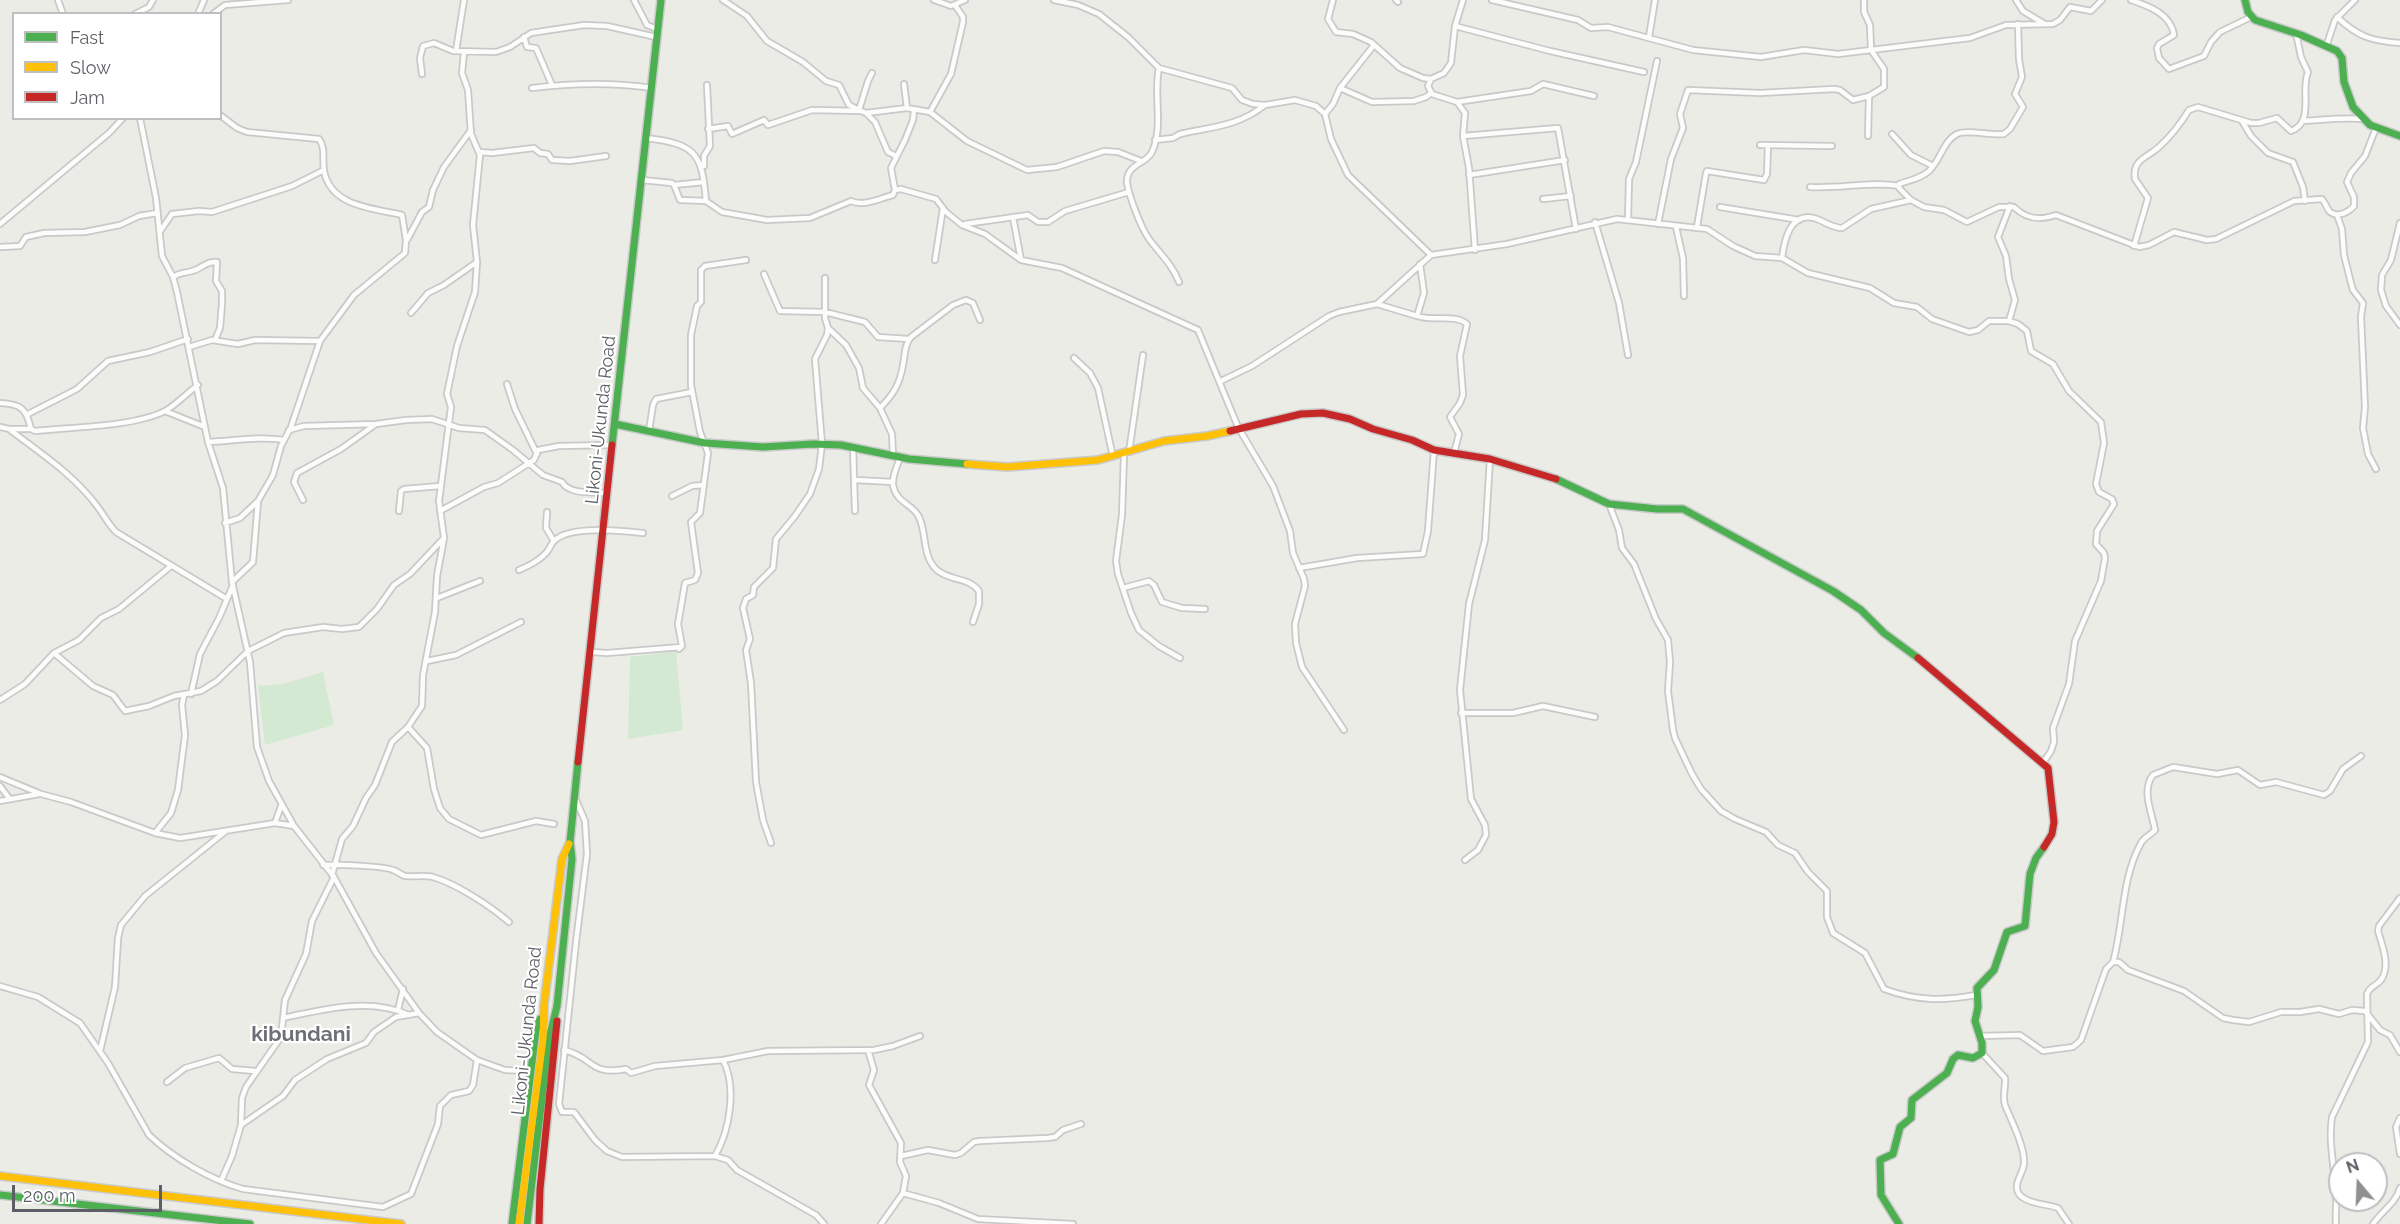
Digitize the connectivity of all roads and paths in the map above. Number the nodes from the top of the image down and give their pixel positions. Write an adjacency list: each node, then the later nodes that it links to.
1 (153, 0): 22 (street)
2 (288, 0): 23 (street)
3 (465, 0): 37 (street)
4 (634, 0): 29 (street)
5 (661, 0): 29 (main road, Likoni-Ukunda Road)
6 (723, 0): 60 (street)
7 (934, 0): 21 (street)
8 (965, 0): 21 (street)
9 (1054, 0): 20 (street)
10 (1333, 0): 35 (street)
11 (1463, 0): 28 (street)
12 (1492, 0): 32 (street)
13 (1655, 0): 32 (street)
14 (1864, 0): 36 (street)
15 (2016, 0): 26 (street)
16 (2102, 0): 26 (street)
17 (2131, 0): 24 (street)
18 (2245, 0): 24 (main road)
19 (2355, 0): 25 (street)
20 (1078, 3): 40 (street)
21 (955, 5): 61 (street)
22 (139, 12)
23 (216, 12)
24 (2251, 17): 30 (main road)
25 (2337, 17): 33 (street); 34 (street)
26 (2043, 23): 27 (street)
27 (2018, 24): 36 (street); 86 (street)
28 (1455, 26): 41 (street); 45 (street)
29 (657, 33): 31 (street); 51 (main road, Likoni-Ukunda Road)
30 (2296, 33): 34 (main road); 68 (street)
31 (524, 37): 38 (street); 47 (street)
32 (1649, 37): 36 (street)
33 (2400, 43)
34 (2326, 44): 64 (main road)
35 (1374, 45): 44 (street); 52 (street)
36 (1871, 50): 55 (street)
37 (456, 51): 38 (street); 43 (street)
38 (464, 52): 71 (street)
39 (1657, 61): 108 (street)
40 (1159, 69): 57 (street); 77 (street)
41 (1644, 72)
42 (872, 73): 60 (street)
43 (422, 74)
44 (1424, 78): 45 (street); 49 (street)
45 (1431, 79): 49 (street)
46 (904, 84): 58 (street)
47 (552, 85): 50 (street); 51 (street)
48 (707, 86): 70 (street)
49 (1428, 86): 53 (street)
50 (532, 88)
51 (652, 88): 76 (main road, Likoni-Ukunda Road)
52 (1340, 88): 53 (street); 62 (street)
53 (1431, 93): 56 (street)
54 (1594, 96): 56 (street)
55 (1869, 96): 74 (street); 113 (street)
56 (1457, 102): 73 (street)
57 (1265, 105): 62 (street); 77 (street)
58 (907, 108): 59 (street); 60 (street)
59 (914, 110): 61 (street); 83 (street)
60 (862, 111): 70 (street); 83 (street)
61 (930, 112): 85 (street)
62 (1324, 114): 123 (street)
63 (222, 117): 87 (street)
64 (2363, 119): 68 (street); 69 (main road)
65 (121, 120): 112 (street)
66 (140, 120): 105 (street)
67 (2242, 121): 68 (street); 101 (street); 120 (street)
68 (2303, 121)
69 (2376, 128): 75 (main road); 106 (street)
70 (708, 129): 88 (street)
71 (471, 130): 81 (street); 119 (street)
72 (1892, 134): 86 (street)
73 (1463, 136): 84 (street); 89 (street)
74 (1868, 136)
75 (2400, 136)
76 (646, 138): 88 (street); 90 (main road, Likoni-Ukunda Road)
77 (1155, 140): 85 (street)
78 (1760, 145): 79 (street)
79 (1768, 145): 80 (street); 116 (street)
80 (1832, 146)
81 (479, 152): 82 (street); 128 (street)
82 (606, 156)
83 (896, 156): 95 (street)
84 (1565, 160): 89 (street); 97 (street)
85 (1141, 161): 96 (street)
86 (1933, 166): 93 (street)
87 (324, 170): 118 (street); 119 (street)
88 (703, 172): 91 (street)
89 (1469, 175): 122 (street)
90 (642, 180): 92 (street); 160 (main road, Likoni-Ukunda Road)
91 (704, 182): 92 (street); 100 (street)
92 (674, 185): 100 (street)
93 (1899, 186): 94 (street); 99 (street)
94 (1810, 187)
95 (895, 189): 100 (street); 104 (street)
96 (1129, 192): 107 (street); 133 (street)
97 (1571, 196): 98 (street); 117 (street)
98 (1543, 199)
99 (1911, 200): 102 (street); 109 (street)
100 (706, 201)
101 (2305, 201): 106 (street); 120 (street)
102 (2010, 206): 120 (street); 140 (street)
103 (1719, 207): 109 (street)
104 (943, 208): 114 (street); 126 (street)
105 (157, 213): 118 (street); 121 (street)
106 (2337, 215): 182 (street)
107 (1013, 217): 114 (street); 127 (street)
108 (1628, 220): 110 (street); 113 (street)
109 (1799, 220): 124 (street)
110 (1595, 222): 117 (street); 149 (street)
111 (2400, 223): 141 (street)
112 (0, 224)
113 (1658, 224): 115 (street)
114 (962, 225): 127 (street)
115 (1676, 227): 116 (street); 134 (street)
116 (1696, 227): 124 (street)
117 (1576, 229): 122 (street)
118 (160, 231): 131 (street)
119 (406, 240): 146 (street)
120 (2134, 246)
121 (0, 247)
122 (1475, 250): 123 (street)
123 (1431, 255): 129 (street)
124 (1782, 258): 140 (street)
125 (746, 260): 154 (street)
126 (935, 260)
127 (1021, 260): 151 (street)
128 (477, 262): 137 (street); 161 (street)
129 (1420, 264): 135 (street); 138 (street)
130 (764, 274): 136 (street)
131 (172, 277): 143 (street); 145 (street)
132 (825, 278): 136 (street)
133 (1179, 282)
134 (1684, 296)
135 (1377, 304): 138 (street); 151 (street)
136 (825, 312): 142 (street); 144 (street)
137 (411, 313)
138 (1417, 316): 176 (street)
139 (980, 320): 144 (street)
140 (2009, 321): 225 (street)
141 (2400, 325)
142 (828, 328): 156 (street); 171 (street)
143 (188, 339): 147 (street); 158 (street)
144 (908, 339): 156 (street)
145 (215, 340): 146 (street); 147 (street)
146 (320, 341): 166 (street)
147 (189, 347): 153 (street)
148 (1143, 355): 175 (street)
149 (1628, 355)
150 (1074, 358): 179 (street)
151 (1221, 381): 164 (street)
152 (507, 384): 177 (street)
153 (198, 385): 157 (street); 163 (street)
154 (692, 392): 167 (street); 170 (street)
155 (0, 403): 158 (street)
156 (880, 408): 178 (street)
157 (165, 411): 163 (street); 165 (street)
158 (28, 414): 165 (street)
159 (376, 424): 161 (street); 166 (street); 189 (street)
160 (615, 424): 167 (main road); 172 (main road, Likoni-Ukunda Road)
161 (448, 426): 181 (street); 186 (street)
162 (3, 427): 165 (street); 201 (street)
163 (205, 427): 169 (street)
164 (1238, 427): 174 (main road); 175 (main road); 202 (street)
165 (31, 429)
166 (289, 430): 168 (street)
167 (649, 431): 170 (main road)
168 (284, 440): 169 (street); 190 (street)
169 (208, 442): 196 (street)
170 (705, 443): 171 (main road); 185 (street)
171 (822, 444): 173 (main road); 241 (street)
172 (613, 445): 177 (street); 187 (main road, Likoni-Ukunda Road)
173 (853, 447): 178 (main road); 183 (street)
174 (1434, 450): 176 (main road); 202 (street)
175 (1126, 453): 179 (main road); 206 (street)
176 (1454, 453): 180 (main road)
177 (537, 454): 181 (street)
178 (896, 457): 179 (main road); 184 (street)
179 (1113, 457)
180 (1490, 459): 191 (main road); 220 (street)
181 (527, 463): 187 (street); 193 (street)
182 (2376, 469)
183 (855, 480): 184 (street); 194 (street)
184 (893, 482): 211 (street)
185 (703, 485): 188 (street); 213 (street)
186 (440, 486): 192 (street); 193 (street)
187 (608, 493): 197 (main road, Likoni-Ukunda Road)
188 (672, 496)
189 (303, 500)
190 (258, 501): 196 (street); 205 (street)
191 (1609, 504): 225 (main road); 251 (street)
192 (399, 511)
193 (440, 511): 199 (street)
194 (855, 511)
195 (547, 512): 200 (street)
196 (225, 523): 205 (street)
197 (604, 529): 198 (street); 200 (street); 213 (main road, Likoni-Ukunda Road)
198 (643, 534)
199 (444, 538): 207 (street); 212 (street)
200 (554, 541): 203 (street)
201 (171, 566): 208 (street); 214 (street)
202 (1299, 568): 223 (street)
203 (519, 570)
204 (480, 581): 207 (street)
205 (232, 583): 208 (street); 212 (street)
206 (1123, 588): 209 (street); 215 (street)
207 (437, 598): 216 (street)
208 (227, 599): 217 (street)
209 (1205, 609)
210 (521, 622): 216 (street)
211 (973, 622)
212 (248, 651): 217 (street); 234 (street)
213 (591, 652): 232 (main road, Likoni-Ukunda Road)
214 (54, 653): 218 (street); 219 (street)
215 (1180, 658)
216 (426, 661): 222 (street)
217 (191, 694): 218 (street)
218 (184, 695): 239 (street)
219 (0, 700)
220 (1461, 713): 221 (street); 242 (street)
221 (1595, 717)
222 (408, 727): 236 (street); 243 (street)
223 (1344, 730)
224 (2361, 756): 248 (street)
225 (2043, 763): 251 (main road)
226 (2, 779): 228 (street)
227 (0, 786): 231 (street)
228 (30, 789): 229 (street); 230 (street)
229 (41, 794): 230 (street); 239 (street)
230 (24, 796): 231 (street)
231 (9, 798): 233 (street)
232 (576, 799): 240 (main road, Likoni-Ukunda Road); 263 (street)
233 (0, 801)
234 (282, 806): 235 (street); 237 (street)
235 (275, 823): 237 (street); 238 (street)
236 (554, 824)
237 (294, 826): 244 (street)
238 (226, 831): 239 (street); 265 (street)
239 (155, 833)
240 (570, 842): 252 (main road, Likoni-Ukunda Road); 253 (main road, Likoni-Ukunda Road)
241 (771, 843)
242 (1465, 860)
243 (335, 863): 244 (street); 245 (street); 247 (street)
244 (323, 865): 245 (street)
245 (333, 876): 250 (street); 259 (street)
246 (2400, 898): 255 (street)
247 (509, 922)
248 (2113, 962): 255 (street); 261 (street)
249 (0, 986): 265 (street)
250 (403, 989): 254 (street); 256 (street)
251 (1976, 995): 261 (main road)
252 (544, 1005): 262 (main road, Likoni-Ukunda Road); 271 (main road)
253 (557, 1006): 262 (main road, Likoni-Ukunda Road); 291 (main road)
254 (398, 1010): 257 (street); 258 (street); 259 (street)
255 (2366, 1011): 266 (street); 297 (street)
256 (419, 1013): 257 (street); 268 (street)
257 (410, 1015): 258 (street)
258 (396, 1017): 275 (street)
259 (283, 1018): 270 (street)
260 (920, 1036): 264 (street)
261 (1980, 1036): 267 (main road)
262 (546, 1039): 289 (main road, Likoni-Ukunda Road); 290 (main road, Likoni-Ukunda Road)
263 (564, 1050): 269 (street); 277 (street)
264 (868, 1050): 269 (street); 278 (street)
265 (100, 1051): 280 (street)
266 (2400, 1052)
267 (1982, 1053): 295 (main road); 296 (street)
268 (477, 1060): 271 (street); 280 (street)
269 (723, 1060): 277 (street)
270 (255, 1071): 272 (street); 275 (street)
271 (531, 1071): 288 (main road)
272 (167, 1082)
273 (2400, 1118): 276 (street)
274 (1081, 1124): 278 (street)
275 (241, 1125): 280 (street)
276 (2400, 1154)
277 (715, 1156): 292 (street)
278 (901, 1156): 282 (street)
279 (0, 1176): 287 (main road)
280 (220, 1181)
281 (2400, 1188): 298 (street)
282 (903, 1193): 284 (street); 293 (street)
283 (0, 1196): 286 (main road)
284 (1012, 1222): 285 (street)
285 (1034, 1223): 294 (street)
286 (250, 1224)
287 (401, 1224)
288 (512, 1224)
289 (519, 1224)
290 (527, 1224)
291 (538, 1224)
292 (824, 1224)
293 (881, 1224)
294 (1073, 1224)
295 (1899, 1224)
296 (2069, 1224)
297 (2336, 1224)
298 (2373, 1224)

